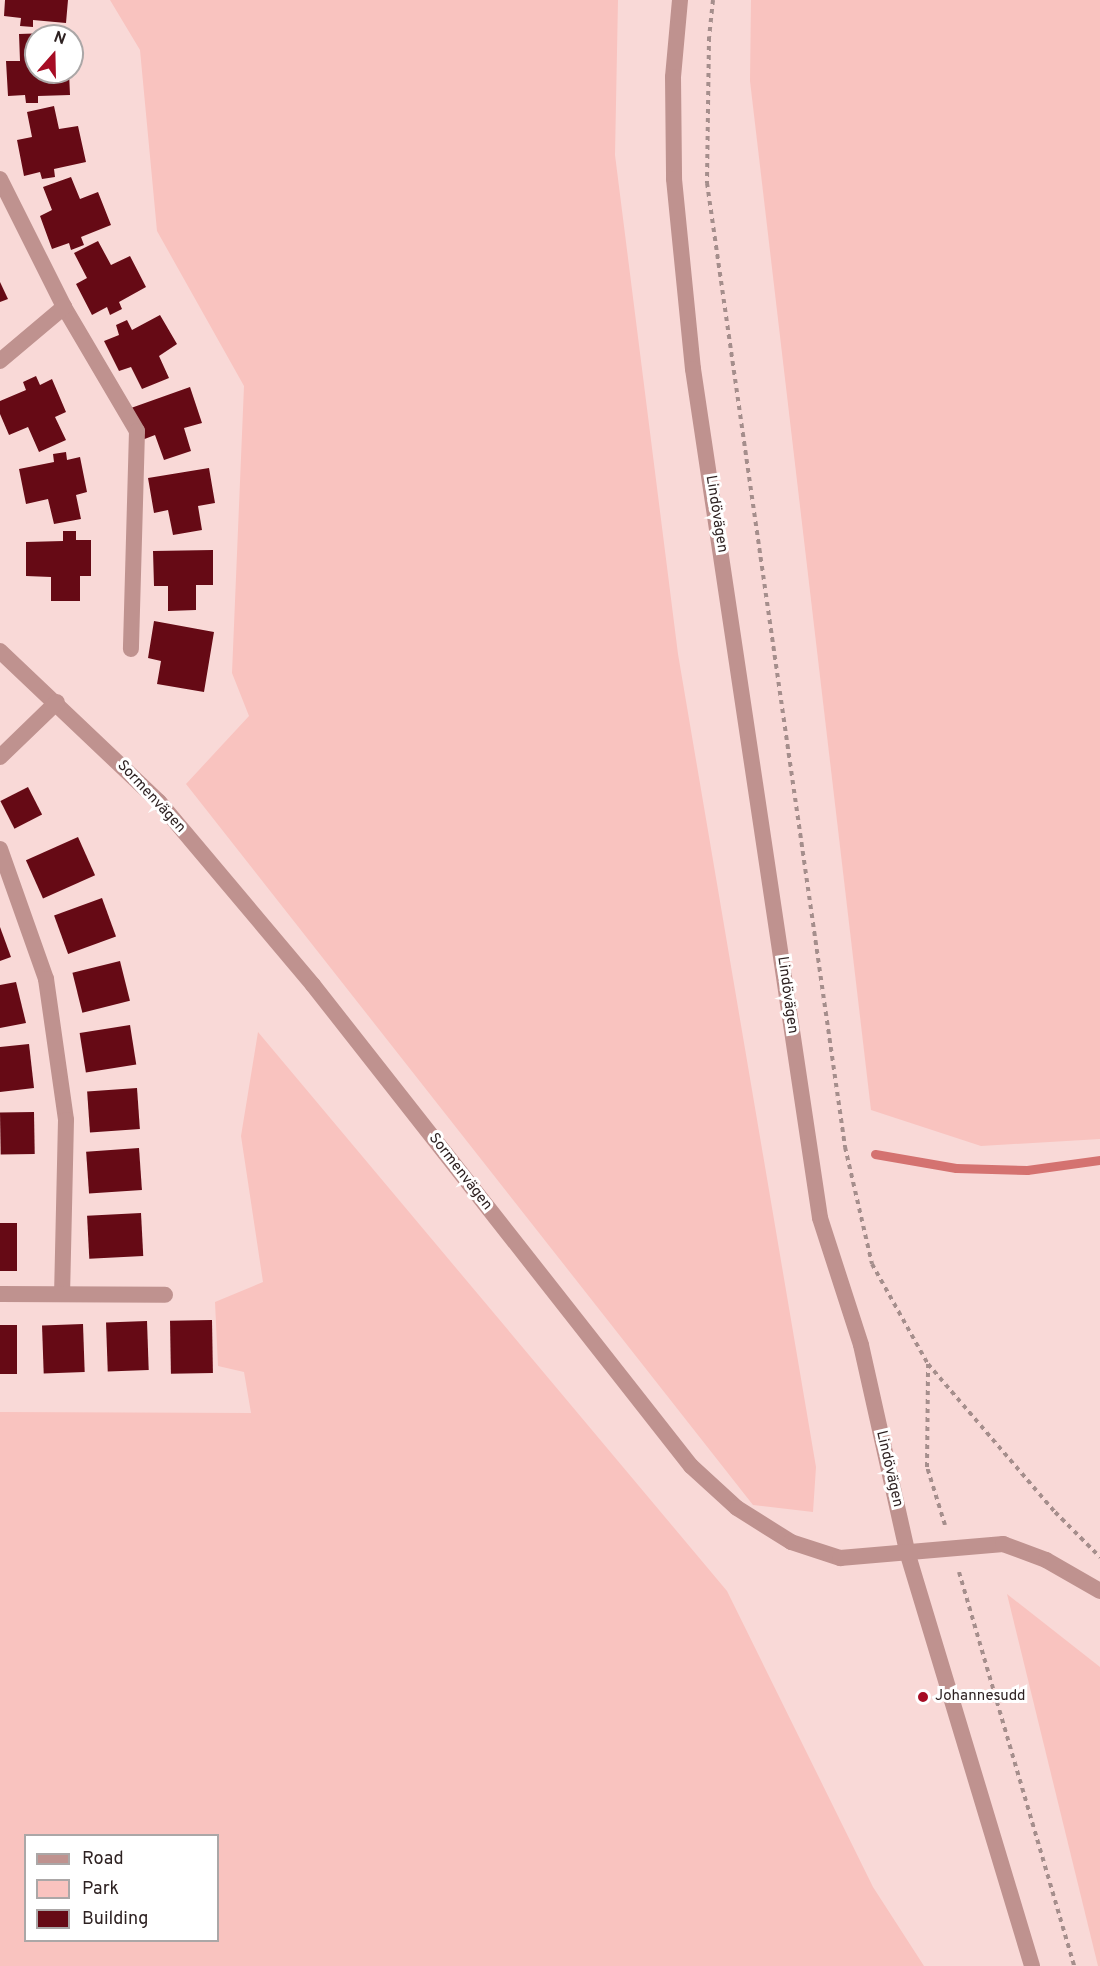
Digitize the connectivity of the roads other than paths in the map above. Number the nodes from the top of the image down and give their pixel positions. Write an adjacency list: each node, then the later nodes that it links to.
1 (680, 0): 13 (street, Lindövägen)
2 (0, 179): 3 (street)
3 (64, 307): 4 (street); 5 (street)
4 (0, 361)
5 (131, 649)
6 (0, 651): 7 (street, Sormenvägen)
7 (57, 702): 8 (street); 13 (street, Sormenvägen)
8 (0, 756)
9 (0, 849): 11 (street)
10 (0, 1294): 11 (street)
11 (62, 1294): 12 (street)
12 (165, 1295)
13 (908, 1555): 14 (street, Sormenvägen); 15 (street, Lindövägen)
14 (1100, 1591)
15 (1032, 1966)

